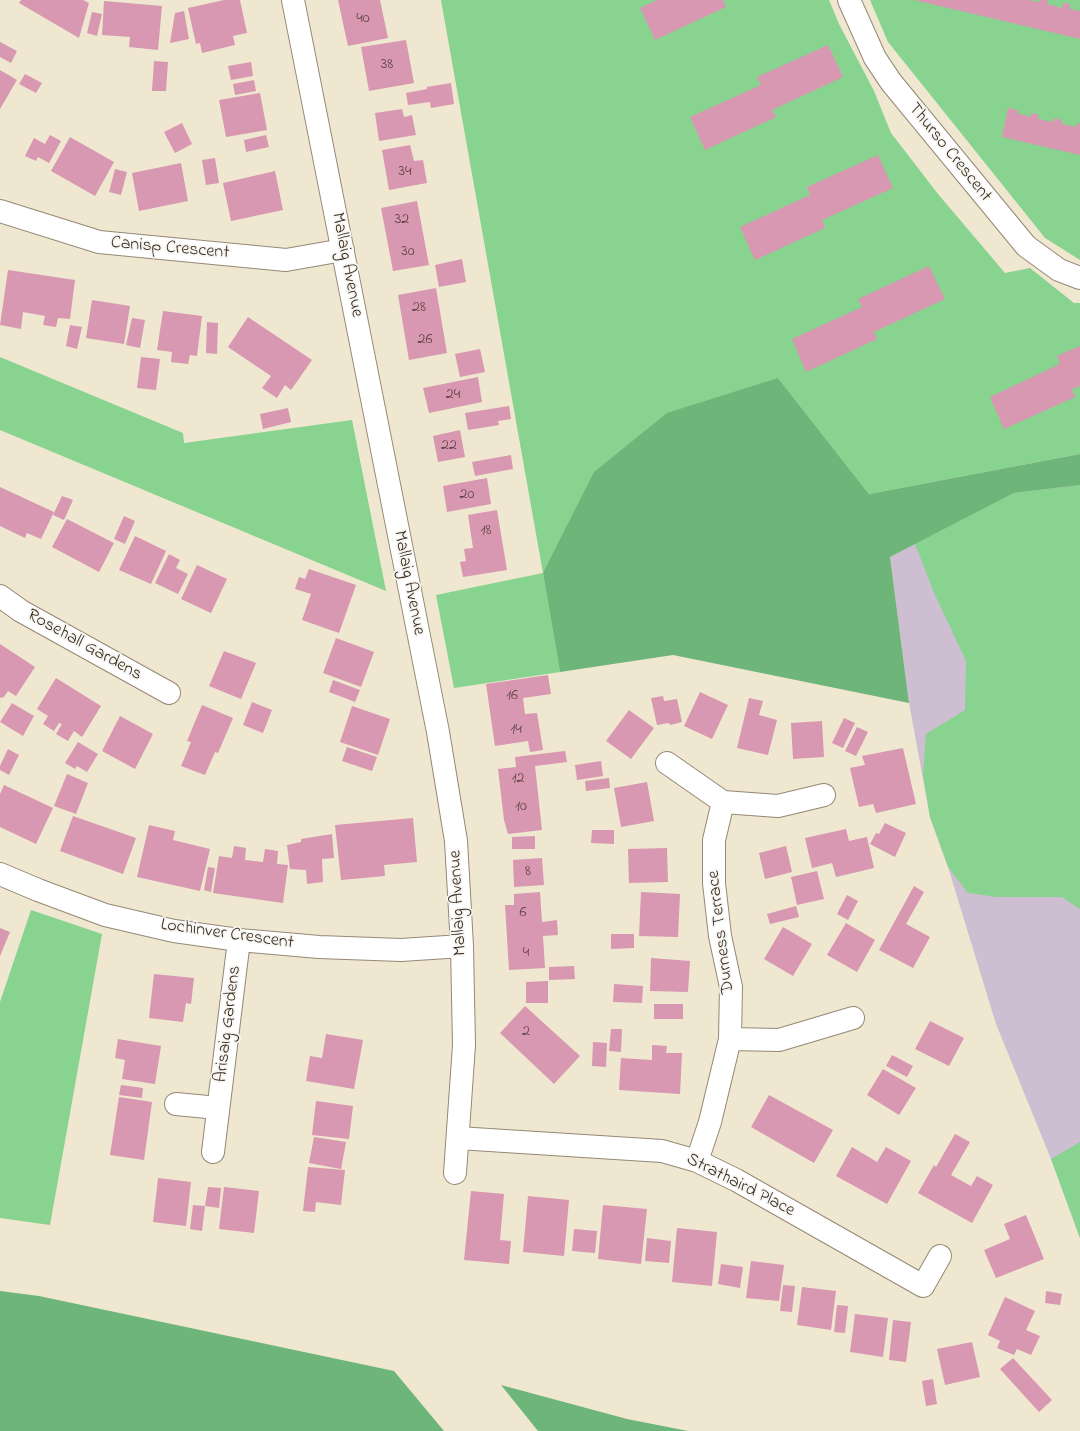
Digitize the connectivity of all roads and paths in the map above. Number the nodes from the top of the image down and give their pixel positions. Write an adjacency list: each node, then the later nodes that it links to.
1 (293, 0): 4 (street, Mallaig Avenue)
2 (849, 0): 5 (street, Thurso Crescent)
3 (0, 211): 4 (street, Canisp Crescent)
4 (343, 250): 13 (street, Mallaig Avenue)
5 (1080, 278)
6 (0, 596): 7 (street, Rosehall Gardens)
7 (169, 693)
8 (667, 763): 10 (street)
9 (824, 795): 10 (street)
10 (723, 802): 15 (street, Durness Terrace)
11 (0, 874): 12 (street, Lochinver Crescent)
12 (239, 940): 13 (street, Lochinver Crescent); 17 (street, Arisaig Gardens)
13 (462, 946): 18 (street, Mallaig Avenue)
14 (853, 1018): 15 (street)
15 (730, 1039): 20 (street, Durness Terrace)
16 (176, 1104): 17 (street, Arisaig Gardens)
17 (218, 1108): 19 (street, Arisaig Gardens)
18 (458, 1138): 20 (street, Strathaird Place); 21 (street, Mallaig Avenue)
19 (212, 1152)
20 (697, 1161): 22 (street, Strathaird Place)
21 (455, 1173)
22 (940, 1256)

